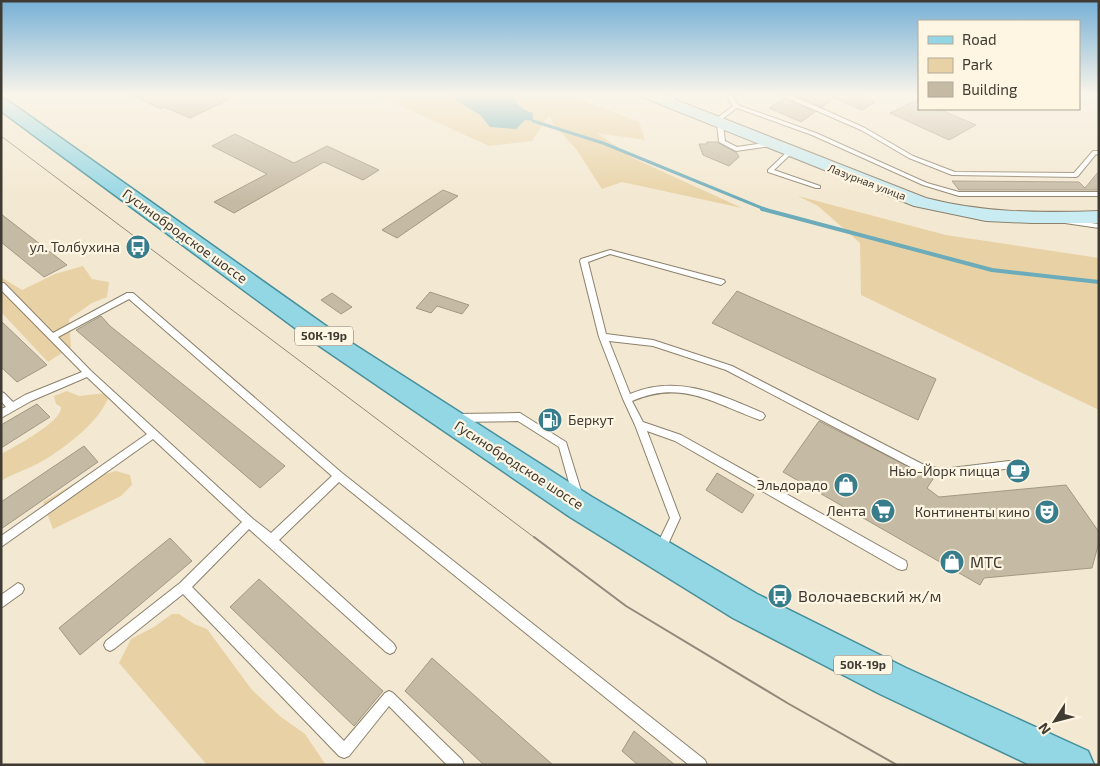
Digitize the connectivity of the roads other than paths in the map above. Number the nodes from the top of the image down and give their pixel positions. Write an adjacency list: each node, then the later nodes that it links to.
1 (38, 130): 22 (main road, Гусинобродское шоссе / 50К-19р)
2 (734, 130): 5 (street, Лазурная улица)
3 (802, 130): 8 (lane)
4 (864, 130): 6 (lane)
5 (790, 152): 7 (lane); 10 (street, Лазурная улица)
6 (1099, 153)
7 (818, 188)
8 (1099, 194)
9 (1099, 217): 10 (street, Лазурная улица)
10 (1044, 218): 11 (lane)
11 (1099, 226)
12 (722, 282): 15 (lane)
13 (1, 285): 14 (lane)
14 (52, 337): 16 (lane); 26 (lane)
15 (603, 337): 18 (lane); 25 (lane)
16 (88, 373): 19 (lane); 24 (lane)
17 (1, 395): 19 (lane)
18 (627, 399): 21 (lane); 23 (lane)
19 (12, 407): 20 (lane)
20 (1, 414)
21 (760, 416)
22 (448, 418): 27 (main road, Гусинобродское шоссе / 50К-19р); 27 (lane)
23 (640, 425): 31 (lane); 32 (lane)
24 (154, 434): 28 (lane); 30 (lane)
25 (1009, 465)
26 (339, 476): 29 (lane); 39 (lane)
27 (581, 506): 31 (main road, Гусинобродское шоссе / 50К-19р)
28 (249, 522): 29 (lane); 33 (lane)
29 (271, 540): 37 (lane)
30 (1, 542)
31 (658, 554): 40 (main road, Гусинобродское шоссе / 50К-19р)
32 (902, 565)
33 (184, 587): 36 (lane); 38 (lane)
34 (18, 590): 35 (lane)
35 (1, 602)
36 (110, 645)
37 (390, 648)
38 (457, 765)
39 (700, 765)
40 (1074, 765)

